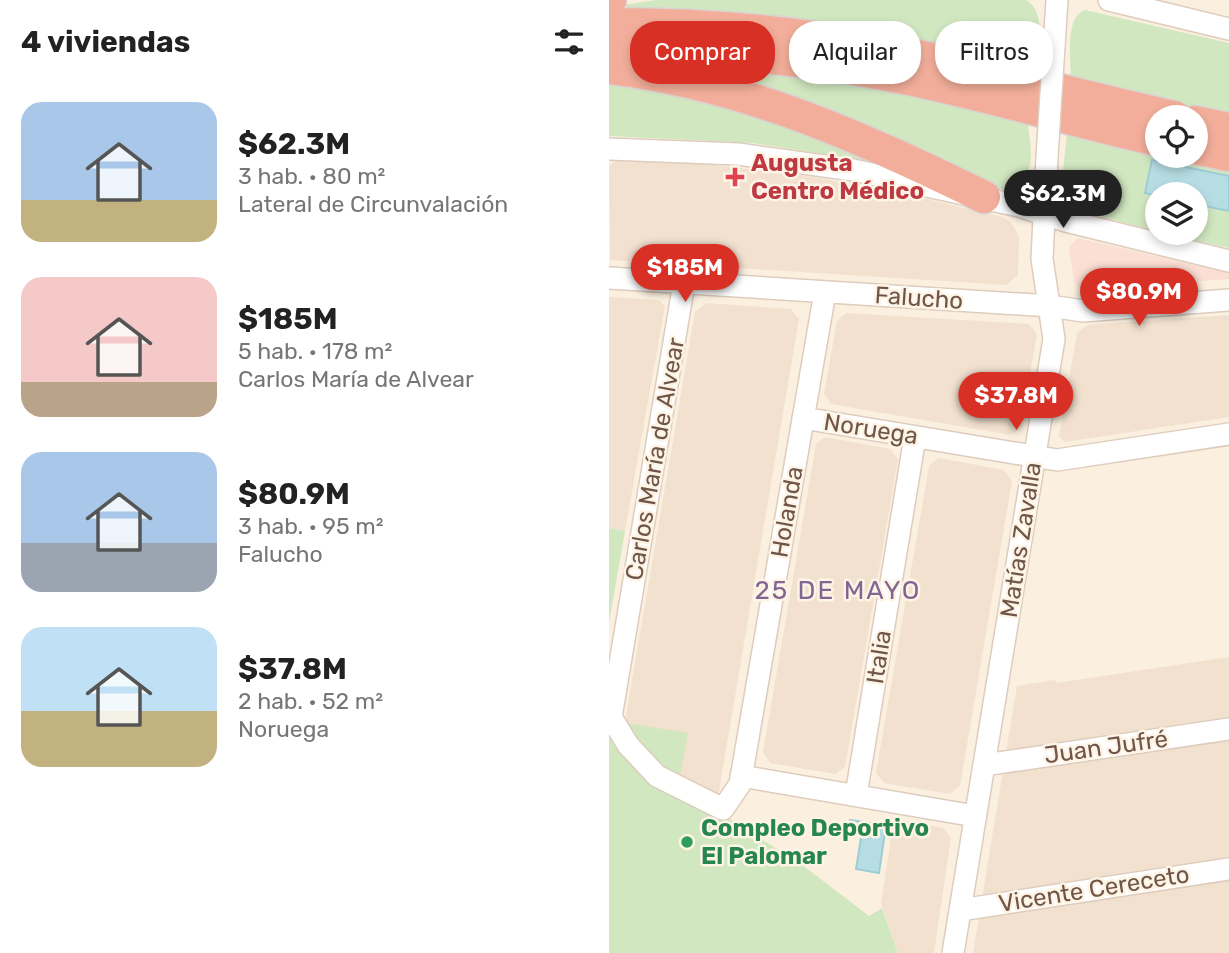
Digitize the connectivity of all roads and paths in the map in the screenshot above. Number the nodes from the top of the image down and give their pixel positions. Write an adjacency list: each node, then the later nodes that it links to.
1 (1057, 0): 15 (street, Matías Zavalla, bridge)
2 (1109, 0): 4 (street)
3 (609, 24): 7 (highway)
4 (1229, 29)
5 (609, 50): 10 (highway)
6 (609, 68): 14 (highway)
7 (1145, 110)
8 (1208, 125): 9 (highway)
9 (1229, 129)
10 (1145, 137)
11 (609, 149): 14 (street)
12 (1208, 151): 13 (highway)
13 (1229, 155)
14 (984, 197): 15 (street)
15 (1043, 214): 16 (street); 21 (street, Matías Zavalla)
16 (1229, 261)
17 (609, 278): 18 (street, Falucho)
18 (684, 283): 19 (street, Falucho); 30 (street, Carlos María de Alvear)
19 (825, 292): 21 (street, Falucho); 22 (street, Holanda)
20 (1229, 300): 21 (street, Falucho)
21 (1050, 306): 25 (street, Matías Zavalla)
22 (803, 418): 24 (street, Noruega); 28 (street, Holanda)
23 (1229, 434): 25 (street, Noruega)
24 (915, 436): 25 (street, Noruega); 29 (street, Italia)
25 (1034, 456): 27 (street, Matías Zavalla)
26 (1229, 729): 27 (street, Juan Jufré)
27 (984, 765): 31 (street, Matías Zavalla)
28 (741, 776): 29 (street); 30 (street, Holanda)
29 (856, 795): 31 (street)
30 (723, 810)
31 (975, 816): 33 (street, Matías Zavalla)
32 (1229, 869): 33 (street, Vicente Cereceto)
33 (960, 910): 34 (street, Matías Zavalla)
34 (953, 953)

